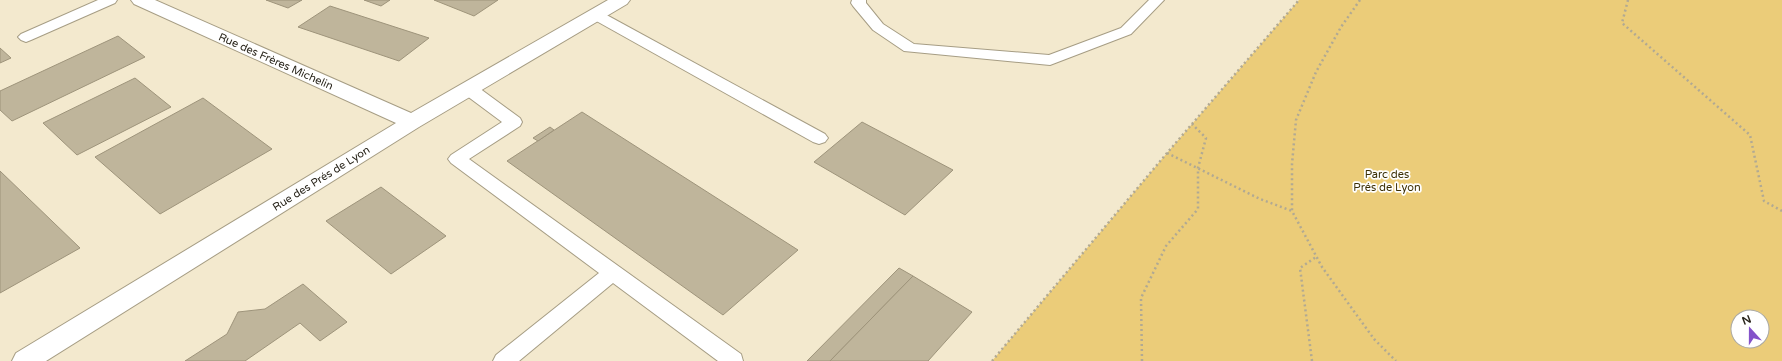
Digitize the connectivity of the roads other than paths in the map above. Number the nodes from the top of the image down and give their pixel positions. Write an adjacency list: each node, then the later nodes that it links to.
1 (110, 0): 7 (lane)
2 (140, 0): 9 (street, Rue des Frères Michelin)
3 (620, 0): 6 (street, Rue des Prés de Lyon)
4 (1157, 0): 5 (lane)
5 (857, 1)
6 (596, 15): 8 (street, Rue des Prés de Lyon); 10 (lane)
7 (26, 37)
8 (470, 89): 9 (street, Rue des Prés de Lyon); 11 (lane)
9 (412, 122): 12 (street, Rue des Prés de Lyon)
10 (819, 138)
11 (613, 272): 13 (lane); 14 (lane)
12 (24, 361)
13 (504, 361)
14 (732, 361)

